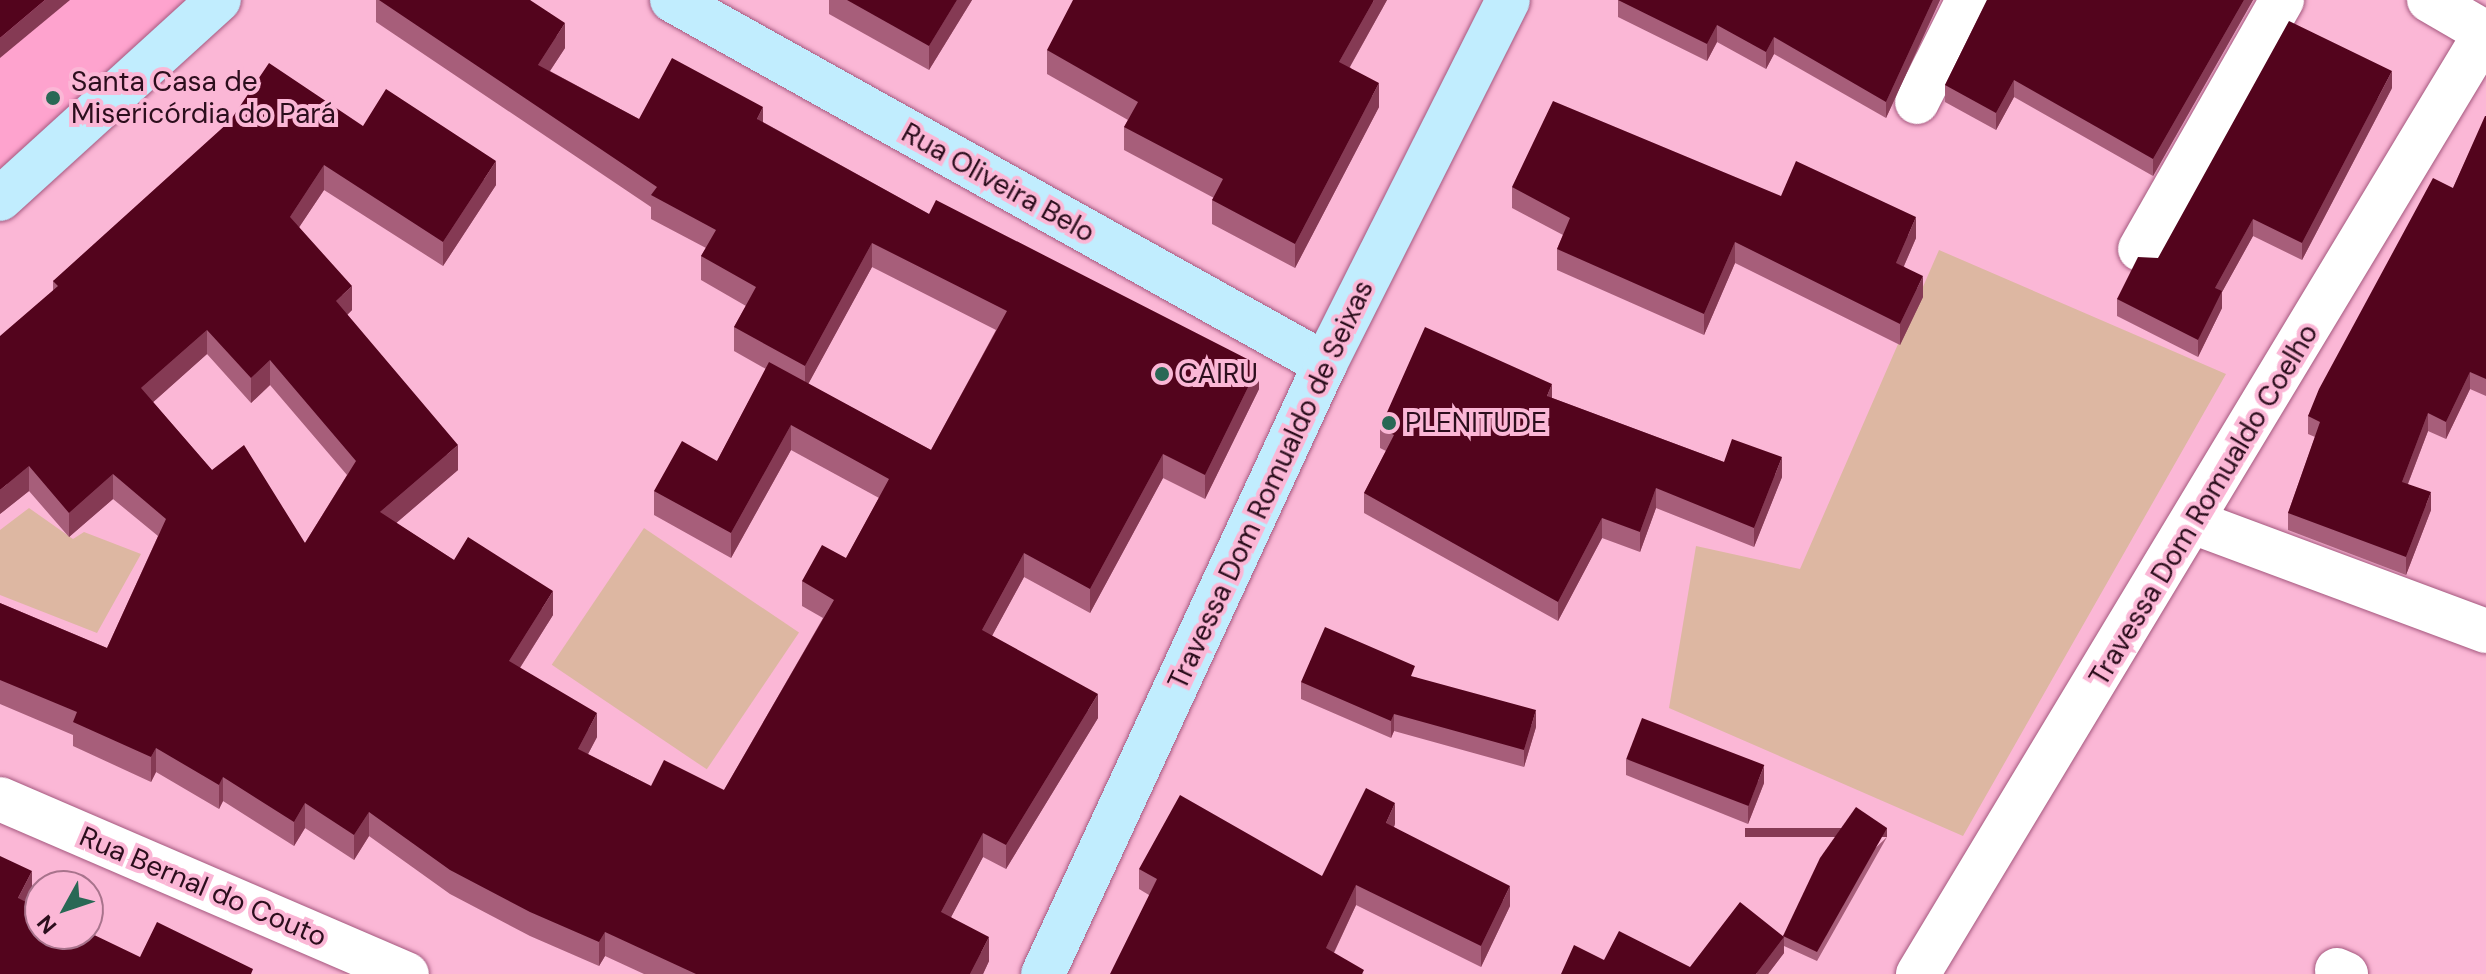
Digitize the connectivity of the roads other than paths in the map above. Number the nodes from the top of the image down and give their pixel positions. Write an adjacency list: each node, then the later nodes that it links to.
1 (219, 0): 9 (street)
2 (672, 0): 11 (street, Rua Oliveira Belo)
3 (1508, 0): 11 (street, Travessa Dom Romualdo de Seixas)
4 (1968, 0): 8 (street)
5 (2282, 0): 10 (street)
6 (2429, 0): 7 (street)
7 (2486, 32): 12 (street, Travessa Dom Romualdo Coelho)
8 (1917, 102)
9 (0, 199)
10 (2140, 249)
11 (1325, 364): 16 (street, Travessa Dom Romualdo de Seixas)
12 (2193, 522): 13 (street); 17 (street, Travessa Dom Romualdo Coelho)
13 (2486, 631)
14 (0, 799): 15 (street, Rua Bernal do Couto)
15 (382, 970)
16 (1043, 974)
17 (1918, 974)

